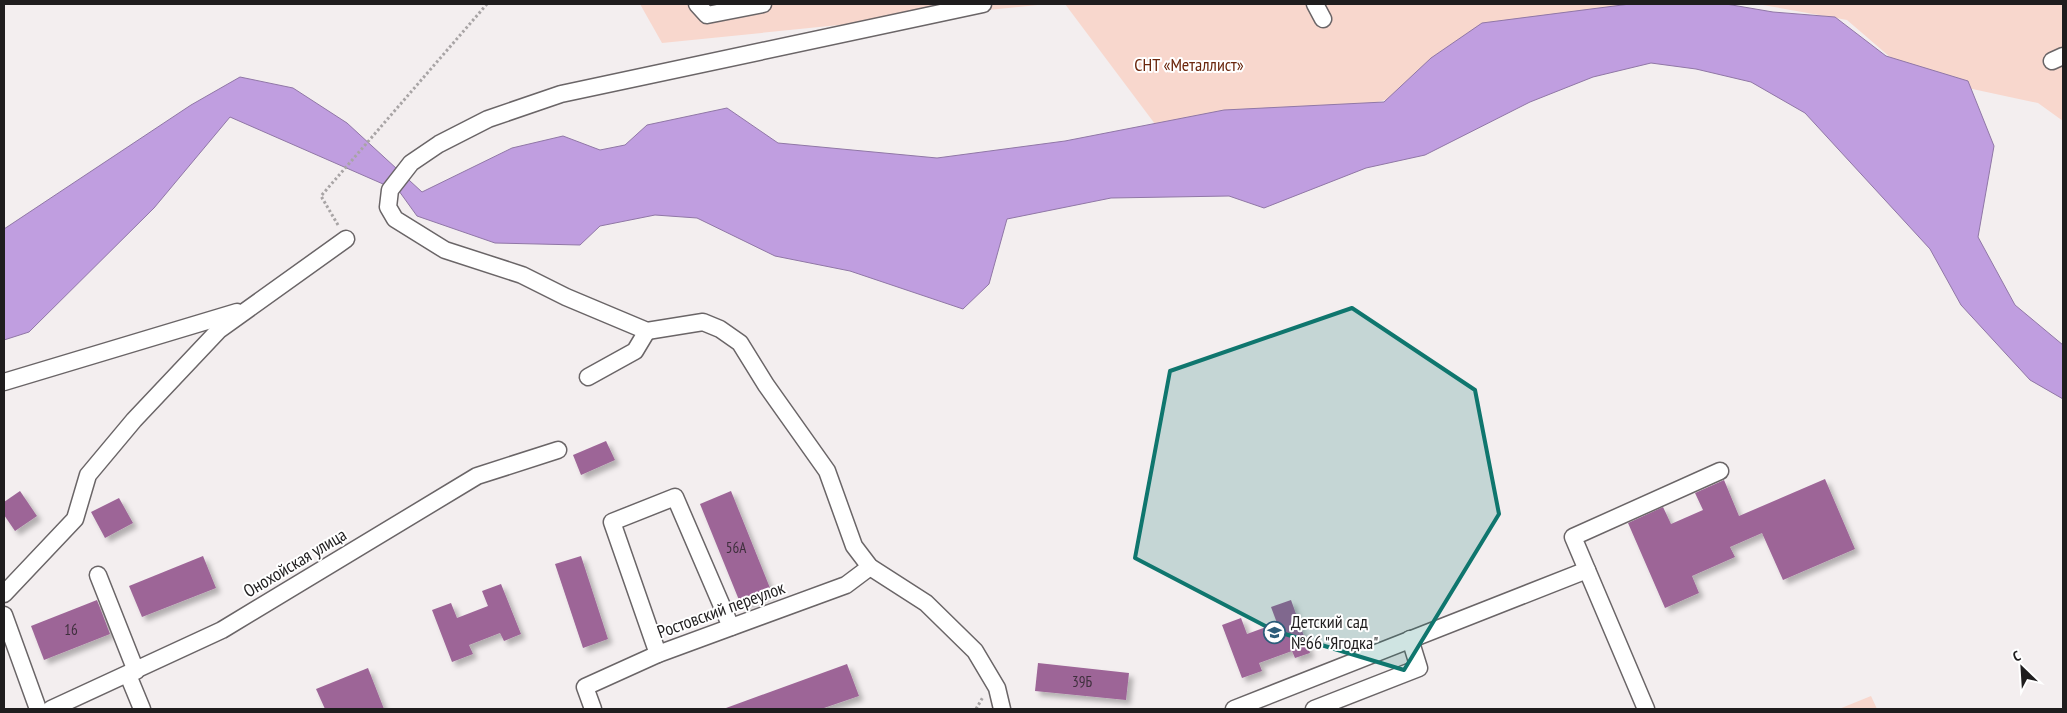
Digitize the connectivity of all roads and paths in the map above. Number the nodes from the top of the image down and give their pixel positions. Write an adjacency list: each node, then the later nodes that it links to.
1 (487, 4): 7 (path)
2 (697, 4): 3 (street)
3 (763, 4)
4 (983, 4): 9 (street)
5 (1316, 4): 6 (street)
6 (1323, 19)
7 (346, 239): 8 (street)
8 (249, 308): 11 (street); 17 (street)
9 (647, 331): 10 (street); 14 (street)
10 (588, 378)
11 (4, 382)
12 (558, 450): 22 (street, Онохойская улица)
13 (1720, 471): 15 (street)
14 (870, 567): 19 (street, Ростовский переулок); 28 (street)
15 (1587, 570): 20 (street); 31 (street)
16 (98, 574): 22 (street)
17 (4, 594)
18 (4, 615): 24 (street)
19 (731, 627): 21 (street, Ростовский переулок); 21 (street)
20 (1410, 639): 29 (street); 30 (street)
21 (658, 654): 27 (street, Ростовский переулок)
22 (132, 673): 23 (street, Онохойская улица); 26 (street)
23 (71, 705): 25 (street, Онохойская улица)
24 (38, 709)
25 (51, 709)
26 (142, 709)
27 (593, 709)
28 (1002, 709)
29 (1234, 709)
30 (1314, 709)
31 (1646, 709)

